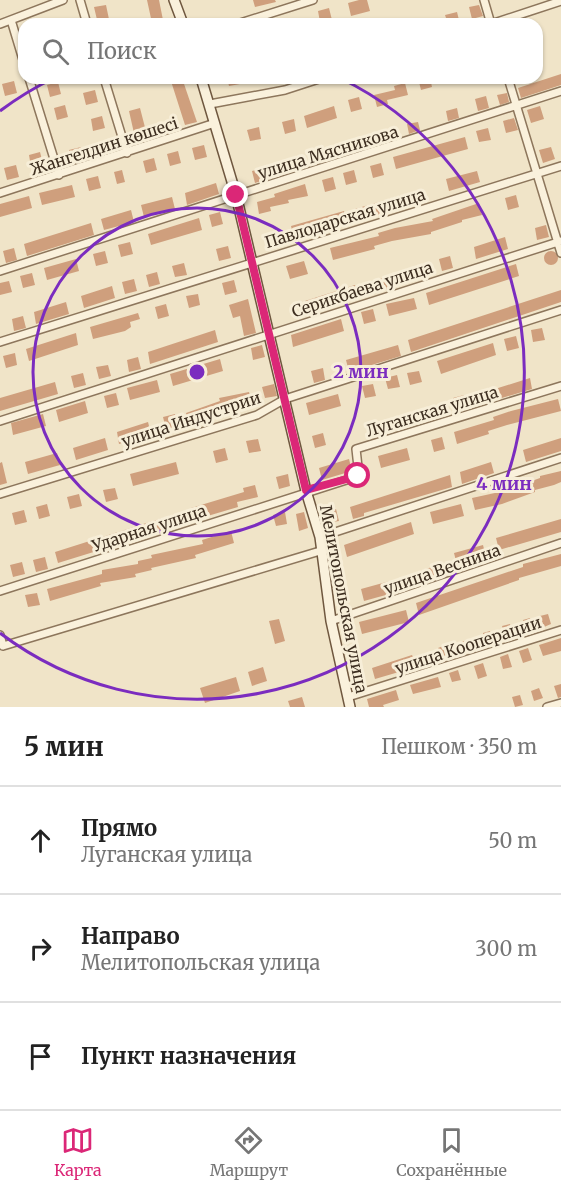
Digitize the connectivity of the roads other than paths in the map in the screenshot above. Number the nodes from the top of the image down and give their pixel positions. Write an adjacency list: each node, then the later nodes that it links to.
1 (63, 0): 12 (street)
2 (80, 0): 7 (street)
3 (174, 0): 8 (street)
4 (313, 0): 9 (street)
5 (484, 0): 10 (street)
6 (561, 1): 11 (street)
7 (85, 18)
8 (181, 18)
9 (256, 18)
10 (489, 18)
11 (509, 18)
12 (11, 20): 13 (street); 14 (street)
13 (0, 24)
14 (18, 43)
15 (31, 84): 27 (street)
16 (106, 84): 24 (street)
17 (203, 84): 21 (street, Мелитопольская улица)
18 (304, 84): 21 (street)
19 (510, 84): 22 (street)
20 (561, 91): 22 (street, улица Мясникова)
21 (210, 104): 23 (street, Мелитопольская улица)
22 (517, 106): 26 (street); 29 (street, улица Мясникова)
23 (216, 123): 24 (street, Жангелдин көшесі); 29 (street, Мелитопольская улица)
24 (127, 153): 27 (street, Жангелдин көшесі)
25 (561, 166): 26 (street, Павлодарская улица)
26 (538, 173): 30 (street); 32 (street, Павлодарская улица)
27 (59, 175): 28 (street, Жангелдин көшесі)
28 (0, 193)
29 (236, 195): 32 (street, Мелитопольская улица); 33 (street, улица Мясникова)
30 (559, 241): 31 (street); 35 (street, Серикбаева улица)
31 (561, 253)
32 (252, 261): 35 (street, Мелитопольская улица); 36 (street, Павлодарская улица)
33 (0, 271)
34 (561, 310): 38 (street, улица Индустрии)
35 (270, 333): 38 (street, Мелитопольская улица); 39 (street, Серикбаева улица)
36 (0, 342)
37 (561, 386): 41 (street, Луганская улица)
38 (285, 399): 41 (street, Мелитопольская улица); 42 (street, улица Индустрии)
39 (0, 421)
40 (561, 458): 43 (street)
41 (306, 490): 43 (street, Мелитопольская улица); 46 (street, Ударная улица)
42 (0, 494)
43 (320, 537): 45 (street, Мелитопольская улица)
44 (561, 543): 47 (street, улица Веснина)
45 (320, 551): 47 (street, Мелитопольская улица); 49 (street)
46 (0, 591)
47 (331, 621): 50 (street, Мелитопольская улица)
48 (561, 630): 50 (street, улица Кооперации)
49 (0, 635)
50 (349, 702)
51 (561, 702): 52 (street)
52 (547, 707)

